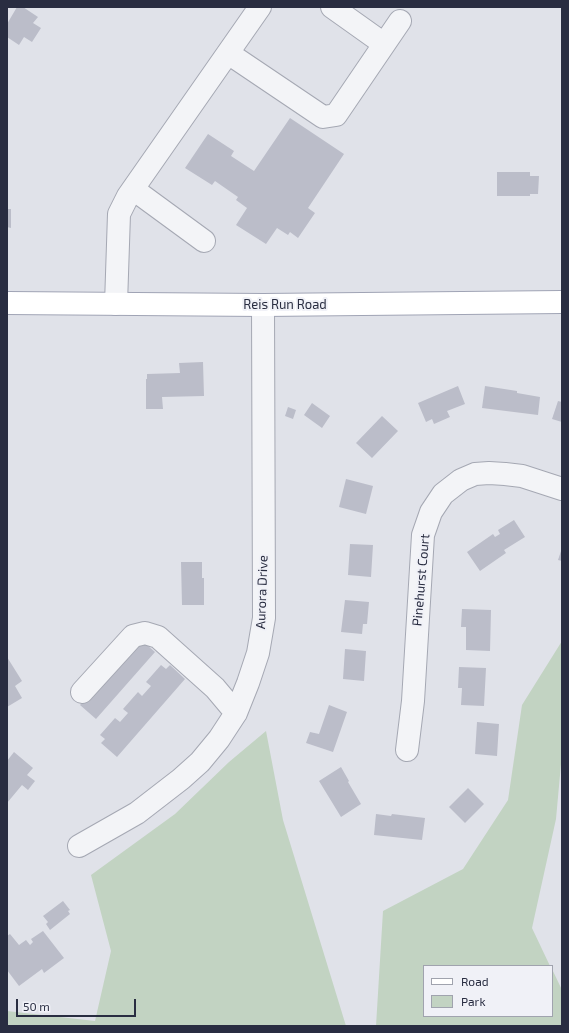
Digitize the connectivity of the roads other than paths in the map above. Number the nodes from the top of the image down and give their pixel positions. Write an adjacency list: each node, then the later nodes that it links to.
1 (260, 7): 5 (street)
2 (332, 7): 4 (street)
3 (400, 21): 4 (street)
4 (384, 44): 5 (street)
5 (228, 53): 6 (street)
6 (133, 189): 7 (street); 10 (street)
7 (204, 241)
8 (562, 302): 11 (main road, Reis Run Road)
9 (7, 303): 10 (main road, Reis Run Road)
10 (116, 304): 11 (main road, Reis Run Road)
11 (263, 306): 14 (street, Aurora Drive)
12 (562, 489): 15 (street, Pinehurst Court)
13 (82, 692): 14 (street)
14 (236, 713): 16 (street, Aurora Drive)
15 (407, 750)
16 (79, 846)

